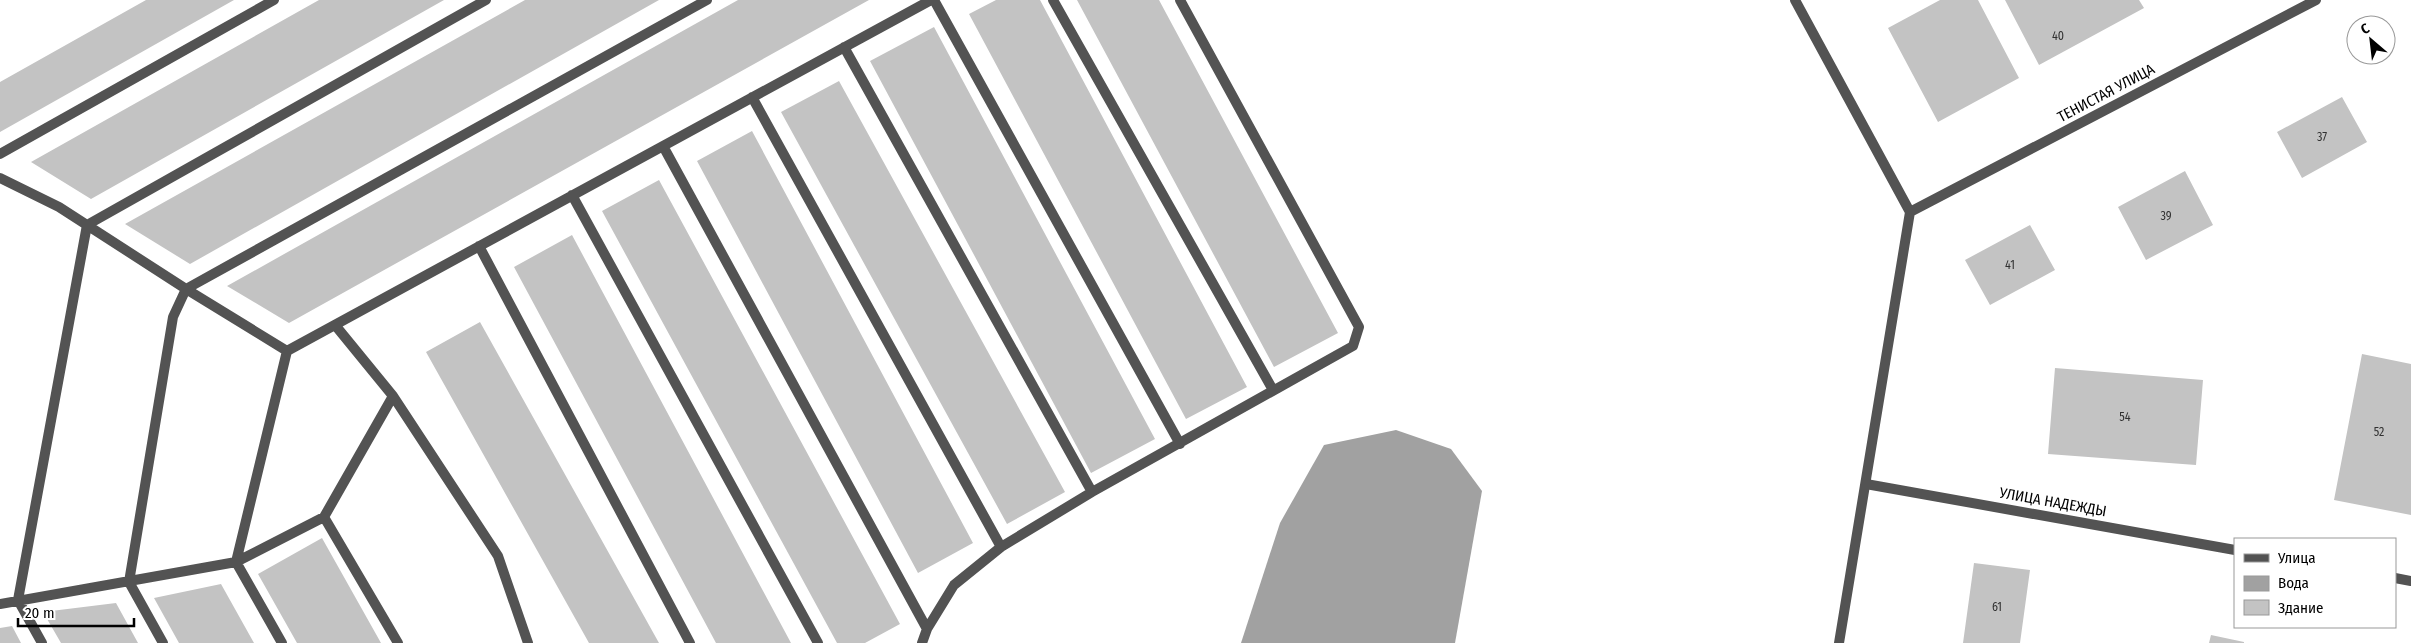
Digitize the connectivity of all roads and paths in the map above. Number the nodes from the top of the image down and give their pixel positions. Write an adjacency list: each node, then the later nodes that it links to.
1 (274, 0): 12 (street)
2 (486, 0): 16 (street)
3 (707, 0): 18 (street)
4 (933, 0): 9 (street); 23 (street)
5 (1053, 0): 21 (street)
6 (1180, 0): 21 (street)
7 (1795, 0): 15 (street)
8 (2316, 0): 15 (street, ТЕНИСТАЯ УЛИЦА)
9 (844, 47): 10 (street); 25 (street)
10 (752, 97): 11 (street); 27 (street)
11 (663, 146): 14 (street); 35 (street)
12 (0, 154)
13 (0, 178): 16 (street)
14 (572, 195): 17 (street); 42 (street)
15 (1910, 212): 24 (street)
16 (87, 225): 18 (street); 33 (street)
17 (479, 246): 19 (street); 41 (street)
18 (186, 290): 20 (street); 32 (street)
19 (335, 325): 20 (street); 22 (street)
20 (287, 351): 29 (street)
21 (1273, 390): 23 (street)
22 (393, 396): 26 (street); 40 (street)
23 (1180, 444): 25 (street)
24 (1866, 484): 28 (street, УЛИЦА НАДЕЖДЫ); 44 (street)
25 (1092, 492): 27 (street)
26 (324, 517): 29 (street); 39 (street)
27 (1001, 547): 35 (street)
28 (2234, 550)
29 (236, 562): 32 (street); 38 (street)
30 (2396, 578): 31 (street)
31 (2411, 581)
32 (129, 582): 33 (street); 37 (street)
33 (18, 600): 34 (street); 36 (street)
34 (0, 604)
35 (927, 629): 43 (street)
36 (42, 643)
37 (163, 643)
38 (282, 643)
39 (398, 643)
40 (528, 643)
41 (690, 643)
42 (818, 643)
43 (922, 643)
44 (1839, 643)

